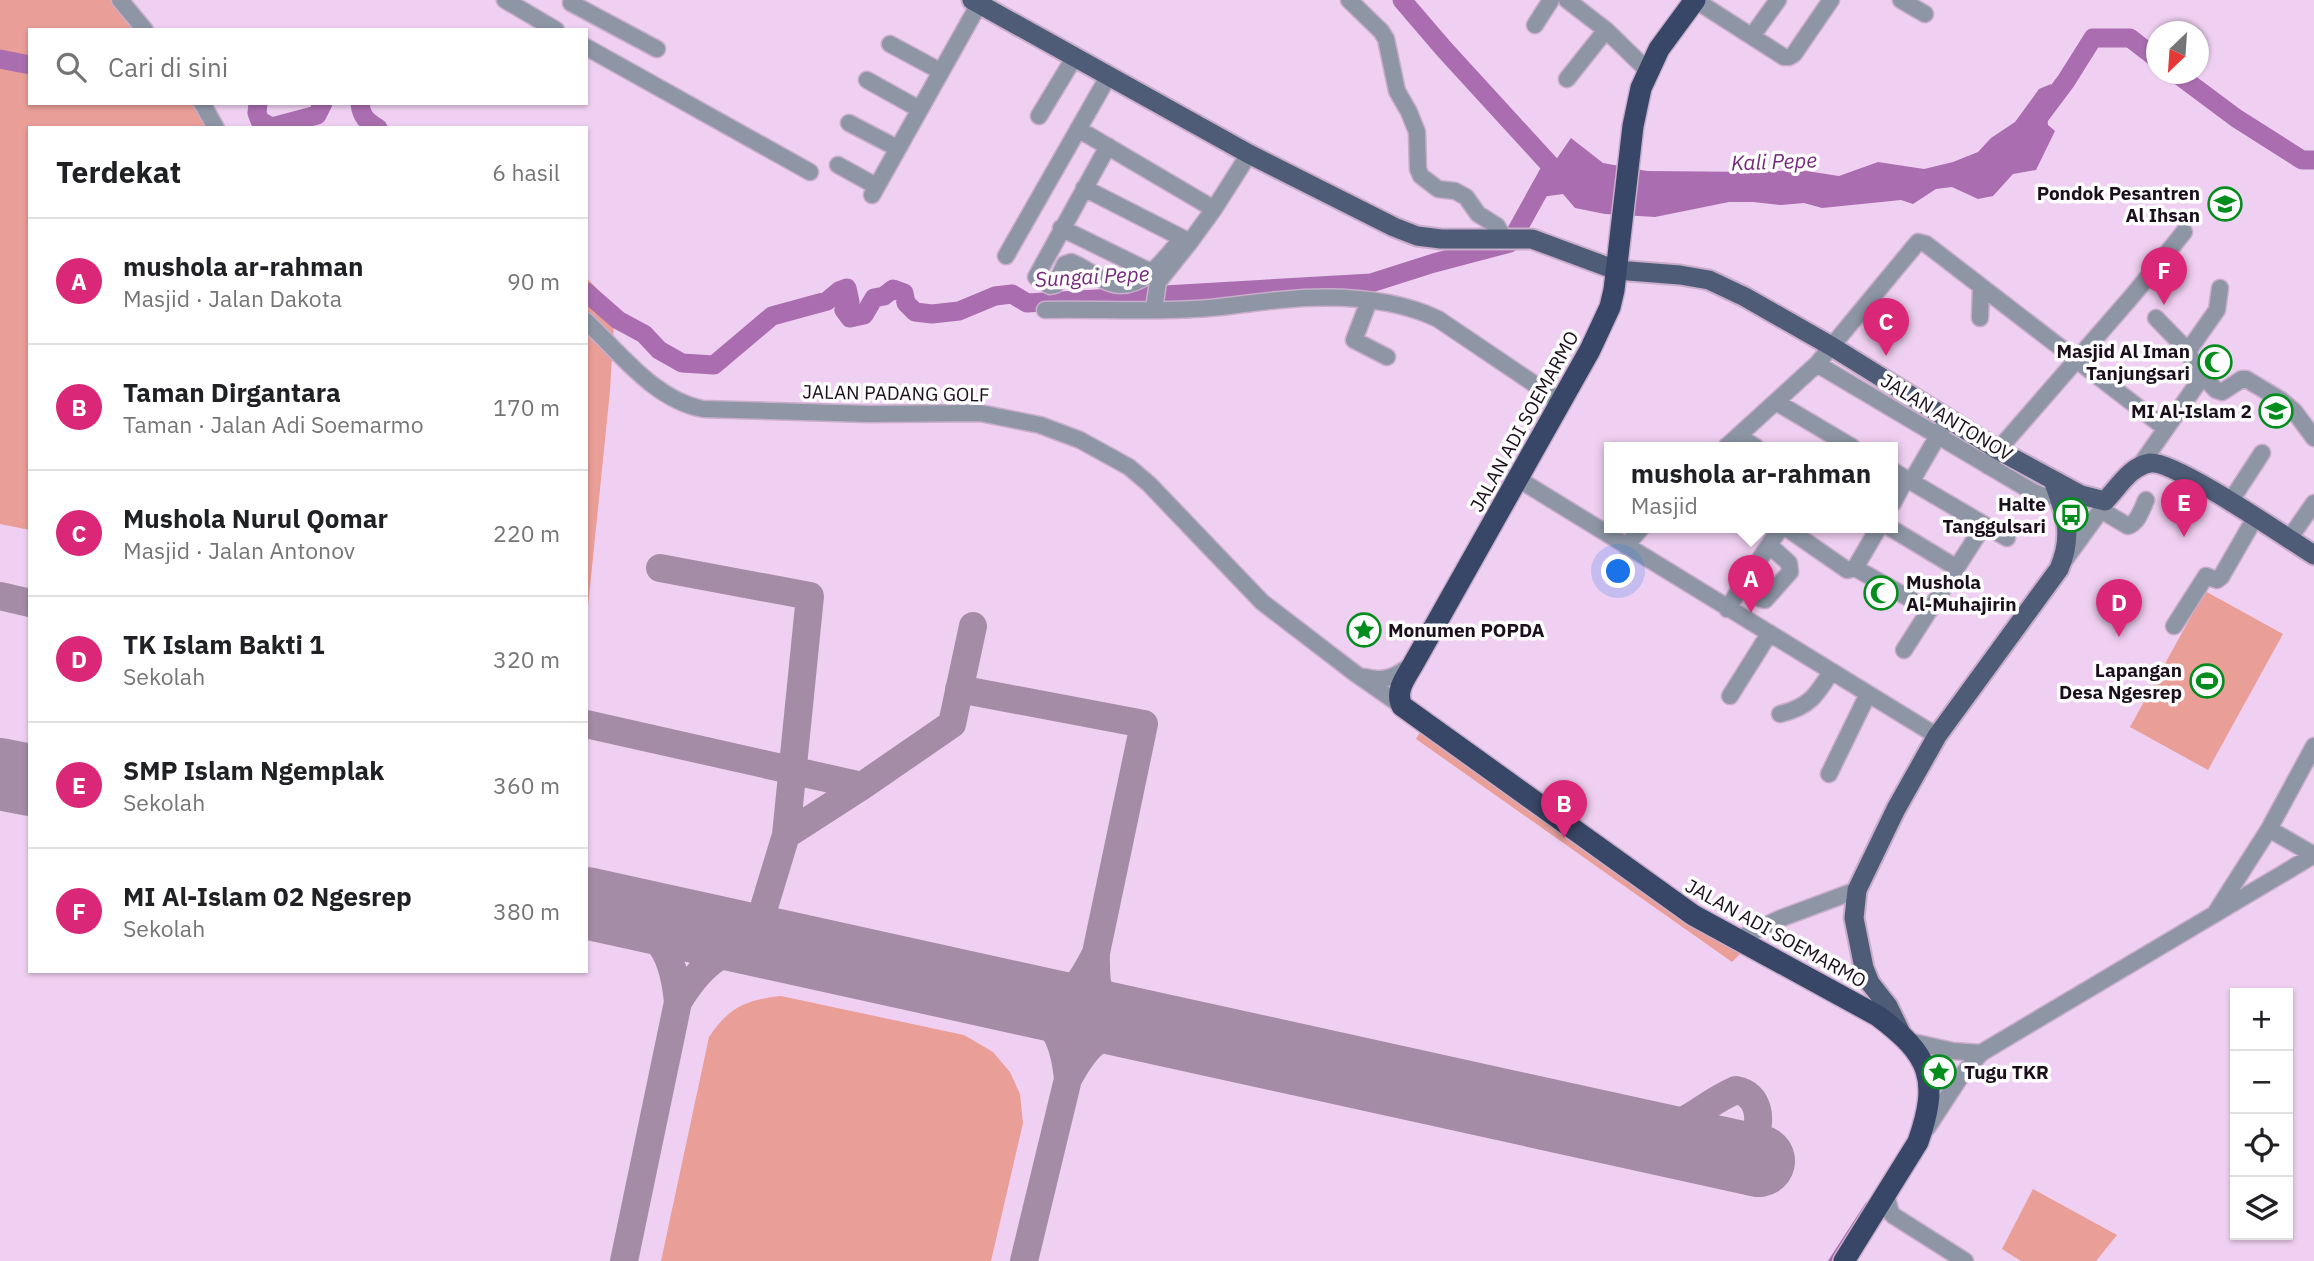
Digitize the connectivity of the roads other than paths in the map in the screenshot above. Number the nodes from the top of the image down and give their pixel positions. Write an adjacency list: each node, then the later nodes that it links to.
1 (120, 0): 15 (street)
2 (505, 0): 13 (street)
3 (1349, 0): 42 (street)
4 (1551, 0): 14 (street)
5 (1567, 0): 16 (street)
6 (1695, 0): 17 (street); 22 (highway)
7 (1778, 0): 17 (street)
8 (1831, 0): 17 (street)
9 (1901, 0): 12 (street)
10 (572, 1): 13 (street); 20 (street)
11 (976, 2): 21 (main road); 23 (street)
12 (1925, 14)
13 (559, 25)
14 (1535, 25)
15 (143, 28)
16 (1606, 30): 22 (street); 25 (street)
17 (1752, 36)
18 (890, 44): 23 (street)
19 (588, 48): 37 (street)
20 (657, 49)
21 (1074, 58): 24 (main road); 29 (street)
22 (1647, 70): 45 (highway, JALAN ADI SOEMARMO)
23 (940, 71): 28 (street)
24 (1108, 77): 32 (street); 35 (main road)
25 (1567, 79)
26 (867, 80): 28 (street)
27 (203, 105): 31 (street)
28 (919, 109): 34 (street)
29 (1039, 116)
30 (849, 123): 34 (street)
31 (215, 126)
32 (1078, 129): 33 (street); 44 (street)
33 (1108, 146): 38 (street); 39 (street)
34 (897, 148): 36 (street)
35 (1249, 154): 39 (street); 42 (main road)
36 (838, 165)
37 (810, 172)
38 (1084, 188): 40 (street); 43 (street)
39 (1214, 209): 43 (street)
40 (1061, 228): 48 (street); 48 (street)
41 (2184, 232): 58 (street)
42 (1506, 238): 45 (main road)
43 (1186, 240): 48 (street)
44 (1006, 256)
45 (1616, 270): 54 (main road); 62 (highway, JALAN ADI SOEMARMO)
46 (1981, 288): 51 (street); 54 (street); 58 (street)
47 (2220, 288): 55 (street)
48 (1154, 292): 49 (street); 50 (street)
49 (1368, 301): 56 (street); 62 (street)
50 (1045, 310)
51 (1980, 318)
52 (2156, 318): 55 (street)
53 (588, 323): 104 (street, JALAN PADANG GOLF)
54 (1831, 346): 57 (main road); 59 (street)
55 (2188, 351): 61 (street)
56 (1387, 357)
57 (1850, 358): 60 (street); 64 (main road)
58 (2076, 361): 65 (street); 70 (street)
59 (1816, 365): 60 (street, JALAN ANTONOV); 63 (street)
60 (1838, 377): 64 (street, JALAN ANTONOV)
61 (2199, 377): 65 (street); 66 (street)
62 (1561, 402): 73 (highway, JALAN ADI SOEMARMO)
63 (1776, 402): 67 (street); 68 (street)
64 (1943, 428): 70 (main road); 72 (street)
65 (2165, 428): 71 (street)
66 (2314, 438)
67 (1732, 441)
68 (1844, 442)
69 (2262, 453): 76 (street)
70 (1993, 458): 74 (main road)
71 (2139, 467): 76 (main road); 78 (main road)
72 (1903, 477): 80 (street)
73 (1518, 479): 81 (street); 102 (highway, JALAN ADI SOEMARMO)
74 (2056, 487): 78 (main road); 95 (main road)
75 (2146, 500): 78 (street)
76 (2230, 502): 79 (main road)
77 (2314, 503): 89 (street)
78 (2103, 506): 95 (street)
79 (2255, 518): 89 (main road); 99 (street)
80 (1984, 525): 88 (street); 94 (street)
81 (1604, 532)
82 (1898, 532): 94 (street)
83 (1605, 533): 91 (street)
84 (1637, 533): 91 (street)
85 (1778, 533): 90 (street)
86 (1792, 533): 93 (street)
87 (1875, 533): 93 (street)
88 (2007, 538)
89 (2289, 539): 92 (main road)
90 (1769, 545): 96 (street); 96 (street)
91 (1626, 546): 97 (street)
92 (2314, 555)
93 (1855, 568): 98 (street)
94 (1957, 568): 98 (street)
95 (2059, 569): 110 (main road)
96 (1743, 585): 97 (street)
97 (1727, 609): 100 (street)
98 (1930, 610): 101 (street)
99 (2174, 626)
100 (1769, 634): 103 (street); 107 (street)
101 (1904, 650)
102 (1415, 662): 104 (street); 106 (highway, JALAN ADI SOEMARMO); 109 (highway, JALAN ADI SOEMARMO)
103 (1831, 672): 105 (street); 108 (street)
104 (1356, 674): 106 (street, JALAN PADANG GOLF)
105 (1868, 694): 110 (street); 112 (street)
106 (1394, 696): 109 (highway, JALAN ADI SOEMARMO)
107 (1730, 696)
108 (1780, 713)
109 (1436, 732): 117 (highway, JALAN ADI SOEMARMO)
110 (1937, 736): 115 (main road)
111 (2314, 746): 113 (street)
112 (1829, 774)
113 (2269, 829): 114 (street); 116 (street)
114 (2314, 855): 116 (street)
115 (1857, 890): 117 (street); 118 (main road)
116 (2213, 917): 119 (street)
117 (1737, 940): 118 (highway, JALAN ADI SOEMARMO)
118 (1905, 1037): 119 (street); 120 (highway, JALAN ADI SOEMARMO)
119 (1981, 1053): 120 (street)
120 (1918, 1142): 121 (highway, JALAN ADI SOEMARMO)
121 (1878, 1208): 122 (highway, JALAN ADI SOEMARMO); 123 (street)
122 (1843, 1261)
123 (1965, 1261)

